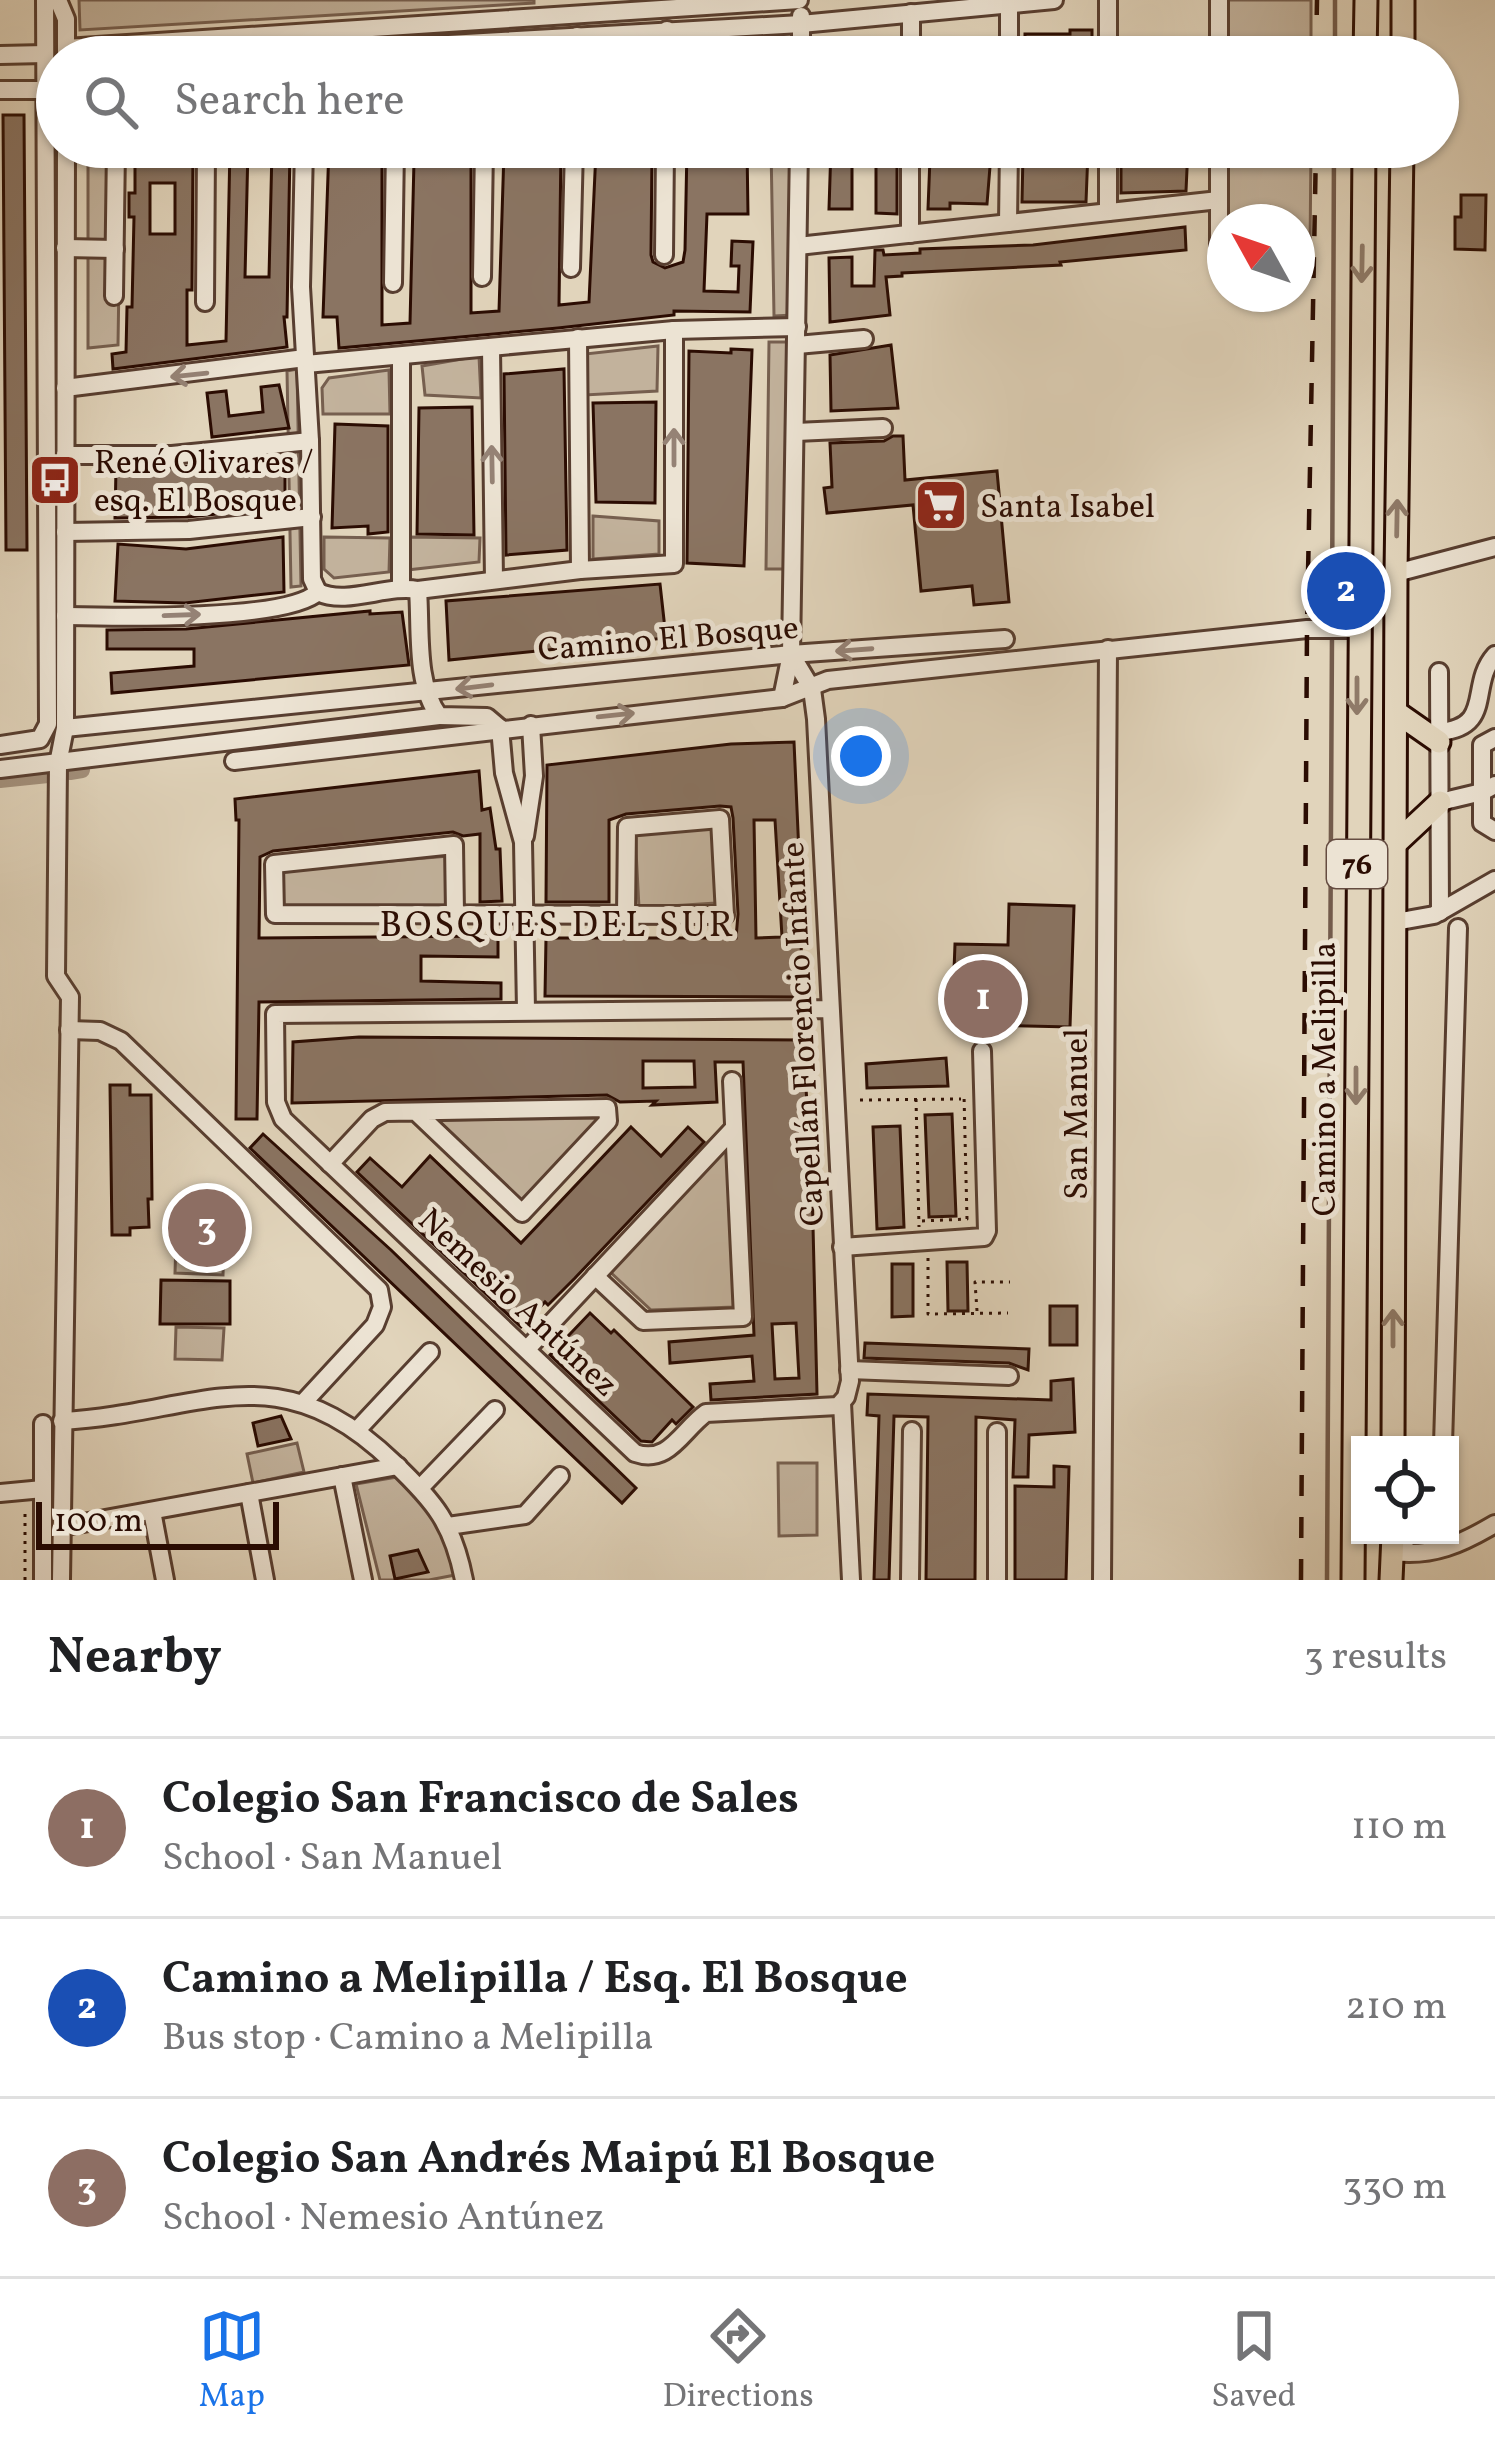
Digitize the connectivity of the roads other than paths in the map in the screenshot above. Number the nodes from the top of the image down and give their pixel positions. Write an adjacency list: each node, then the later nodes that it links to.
1 (45, 0): 15 (street)
2 (58, 0): 16 (street)
3 (800, 0): 10 (street); 12 (street)
4 (1054, 0): 9 (street)
5 (1108, 0): 23 (street)
6 (1219, 0): 24 (street)
7 (1366, 0): 25 (main road)
8 (1403, 0): 26 (main road)
9 (1009, 4): 11 (street); 22 (street)
10 (629, 5): 17 (street)
11 (911, 13): 12 (street); 21 (street)
12 (801, 24): 13 (street); 20 (street)
13 (667, 30): 14 (street); 19 (street)
14 (577, 35): 18 (street)
15 (45, 36)
16 (66, 36)
17 (397, 36)
18 (570, 36)
19 (667, 36)
20 (801, 36)
21 (911, 36)
22 (1009, 36)
23 (1108, 36)
24 (1219, 36)
25 (1365, 36)
26 (1403, 36)
27 (36, 54): 28 (street)
28 (0, 55)
29 (36, 90): 30 (street)
30 (0, 91)
31 (45, 168): 100 (street)
32 (66, 168): 53 (street)
33 (116, 168): 54 (street)
34 (206, 168): 60 (street)
35 (304, 168): 67 (street)
36 (395, 168): 58 (street)
37 (484, 168): 57 (street)
38 (573, 168): 56 (street)
39 (665, 168): 55 (street)
40 (799, 168): 52 (street)
41 (910, 168): 51 (street)
42 (1009, 168): 50 (street)
43 (1108, 168): 49 (street)
44 (1219, 168): 47 (street)
45 (1363, 168): 82 (main road, Camino a Melipilla / 76, one-way to 82)
46 (1402, 168): 77 (main road, 76, one-way to 46)
47 (1219, 200): 48 (street); 49 (street)
48 (1219, 204)
49 (1108, 212): 50 (street)
50 (1008, 223): 51 (street)
51 (910, 234): 52 (street)
52 (798, 246): 62 (street)
53 (65, 248): 54 (street); 68 (street)
54 (115, 249): 59 (street)
55 (664, 255)
56 (571, 268)
57 (482, 278)
58 (393, 284)
59 (114, 296)
60 (205, 302)
61 (674, 330): 62 (street); 63 (street); 76 (street, one-way to 61)
62 (797, 336): 64 (street); 70 (street)
63 (578, 338): 65 (street); 76 (street)
64 (864, 339)
65 (491, 348): 66 (street); 78 (street, one-way to 65)
66 (401, 358): 67 (street); 79 (street)
67 (306, 361): 68 (street, one-way to 68); 71 (street)
68 (65, 388): 72 (street)
69 (883, 428): 70 (street)
70 (796, 432): 86 (street)
71 (310, 442): 72 (street); 73 (street)
72 (65, 455): 74 (street)
73 (311, 517): 74 (street); 80 (street)
74 (65, 532): 81 (street)
75 (1495, 547): 77 (street)
76 (580, 570): 78 (street)
77 (1396, 574): 93 (main road, 76)
78 (494, 580): 79 (street)
79 (410, 588): 80 (street); 91 (street)
80 (319, 592): 81 (street, one-way to 80)
81 (65, 616): 96 (street)
82 (1350, 629): 85 (street, Camino El Bosque); 152 (main road, Camino a Melipilla / 76, one-way to 152)
83 (1005, 639): 84 (street, Camino El Bosque)
84 (917, 646): 86 (street, Camino El Bosque, one-way to 86); 88 (street, Camino El Bosque)
85 (1108, 649): 88 (street, Camino El Bosque); 162 (street, San Manuel)
86 (790, 655): 90 (street, Capellán Florencio Infante); 91 (street, Camino El Bosque, one-way to 91); 92 (street)
87 (1495, 655): 98 (street)
88 (957, 665): 90 (street, Camino El Bosque)
89 (1439, 672): 98 (street)
90 (812, 689): 92 (street, Camino El Bosque); 116 (street, Capellán Florencio Infante)
91 (425, 692): 94 (street); 96 (street, Camino El Bosque)
92 (782, 698): 95 (street, Camino El Bosque, one-way to 92)
93 (1396, 712): 98 (main road); 108 (main road, 76)
94 (439, 716): 97 (street, Camino El Bosque); 102 (street, Camino El Bosque)
95 (531, 725): 97 (street, Camino El Bosque); 107 (street)
96 (65, 728): 102 (street)
97 (500, 728): 101 (street, Camino El Bosque); 107 (street)
98 (1439, 737): 105 (street)
99 (1495, 738): 104 (street)
100 (0, 746)
101 (234, 761)
102 (58, 764): 103 (street, Camino El Bosque); 118 (street)
103 (0, 769)
104 (1488, 789): 105 (street); 106 (street)
105 (1440, 802): 108 (main road); 110 (street)
106 (1495, 832)
107 (523, 842): 112 (street)
108 (1394, 845): 114 (main road, 76)
109 (1495, 880): 110 (street)
110 (1440, 912): 114 (street)
111 (455, 913): 111 (street); 112 (street)
112 (523, 913): 113 (street); 117 (street)
113 (626, 914): 113 (street)
114 (1395, 922): 138 (main road, 76, one-way to 114)
115 (1457, 928): 139 (street)
116 (829, 1009): 117 (street); 124 (street, Capellán Florencio Infante)
117 (526, 1010): 123 (street, Nemesio Antúnez)
118 (69, 1030): 130 (street); 133 (street)
119 (982, 1051): 124 (street)
120 (732, 1081): 122 (street)
121 (416, 1112): 121 (street); 123 (street)
122 (734, 1128): 125 (street); 125 (street)
123 (330, 1164): 126 (street, Nemesio Antúnez)
124 (842, 1247): 128 (street, Capellán Florencio Infante)
125 (595, 1276): 126 (street)
126 (527, 1349): 131 (street, Nemesio Antúnez)
127 (430, 1352): 135 (street)
128 (849, 1370): 129 (street); 131 (street, Capellán Florencio Infante)
129 (1009, 1376)
130 (303, 1403): 133 (street); 135 (street)
131 (837, 1404): 159 (street, Capellán Florencio Infante)
132 (495, 1410): 143 (street)
133 (62, 1421): 150 (street)
134 (43, 1424): 144 (street)
135 (358, 1429): 140 (street)
136 (911, 1432): 160 (street)
137 (997, 1432): 161 (street)
138 (1393, 1436)
139 (1443, 1436)
140 (398, 1466): 141 (street); 143 (street)
141 (342, 1476): 146 (street); 157 (street)
142 (560, 1477): 149 (street)
143 (420, 1488): 149 (street)
144 (43, 1489): 145 (street); 153 (street)
145 (0, 1493)
146 (248, 1493): 147 (street); 156 (street)
147 (152, 1511): 150 (street); 155 (street)
148 (1495, 1524): 151 (street)
149 (448, 1526): 158 (street)
150 (61, 1527): 154 (street)
151 (1393, 1544): 152 (main road); 164 (main road)
152 (1354, 1549): 163 (main road, Camino a Melipilla / 76)
153 (43, 1580)
154 (61, 1580)
155 (165, 1580)
156 (266, 1580)
157 (363, 1580)
158 (464, 1580)
159 (851, 1580)
160 (910, 1580)
161 (997, 1580)
162 (1102, 1580)
163 (1353, 1580)
164 (1391, 1580)

